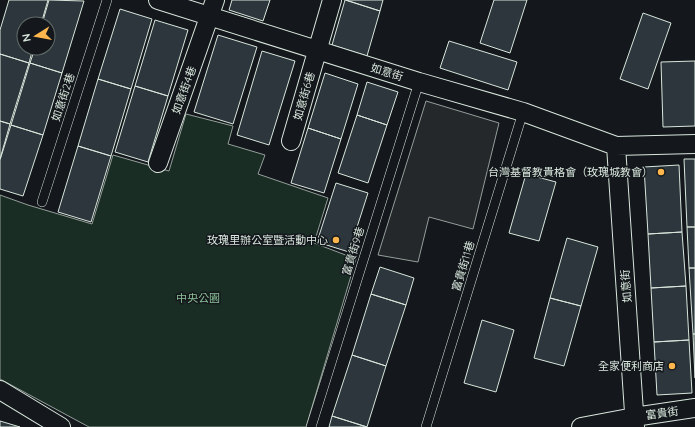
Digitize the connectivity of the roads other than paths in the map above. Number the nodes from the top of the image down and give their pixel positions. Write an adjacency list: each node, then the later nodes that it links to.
1 (107, 0): 12 (lane, 如意街2巷)
2 (158, 0): 4 (street, 如意街)
3 (332, 0): 5 (street, 如意街6巷)
4 (212, 8): 5 (street, 如意街); 11 (street, 如意街4巷)
5 (318, 50): 6 (street, 如意街); 8 (street, 如意街6巷)
6 (419, 82): 7 (street, 如意街); 17 (lane, 富貴街9巷)
7 (523, 112): 10 (street, 如意街); 18 (lane, 富貴街11巷)
8 (291, 141)
9 (695, 144): 10 (street, 如意街)
10 (616, 146): 15 (street, 如意街)
11 (158, 163)
12 (42, 202)
13 (0, 390): 16 (street)
14 (695, 408): 15 (street, 富貴街)
15 (635, 422): 19 (street, 富貴街)
16 (61, 427)
17 (310, 427)
18 (426, 427)
19 (581, 427)

